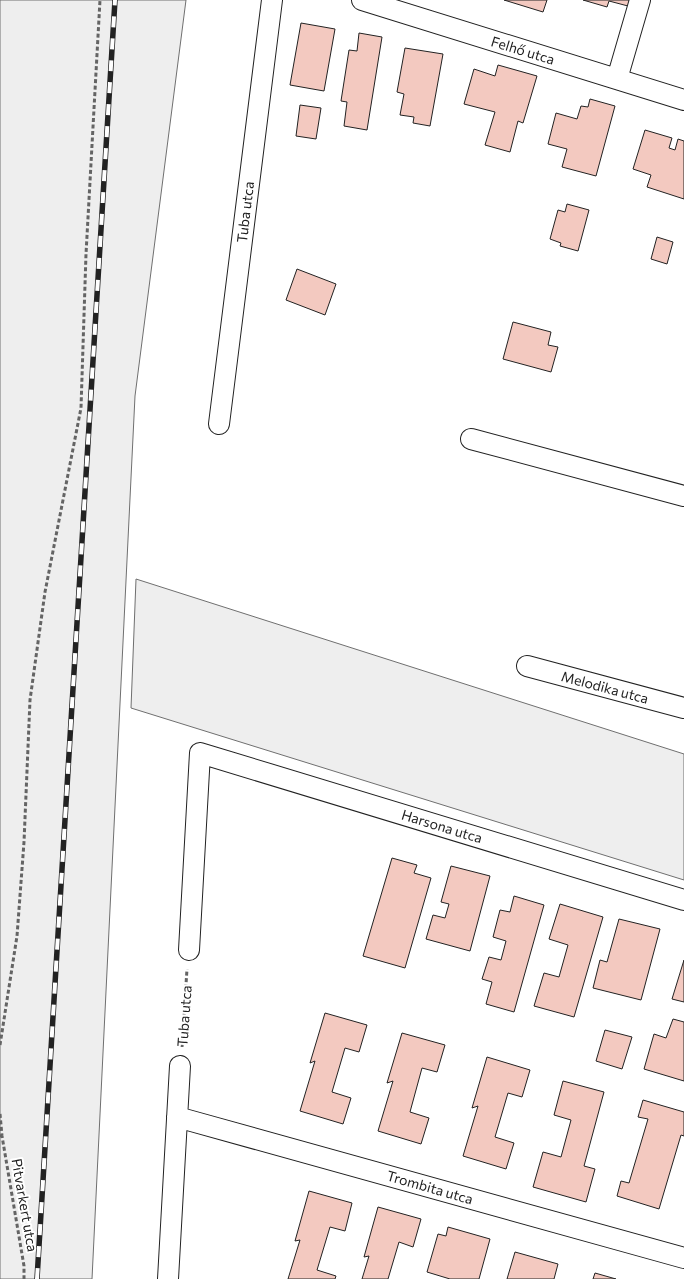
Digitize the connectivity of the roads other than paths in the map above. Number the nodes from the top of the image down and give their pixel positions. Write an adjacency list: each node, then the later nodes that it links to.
1 (272, 0): 6 (street, Tuba utca)
2 (362, 0): 4 (street, Felhő utca)
3 (640, 0): 4 (street)
4 (617, 79): 5 (street, Felhő utca)
5 (684, 100)
6 (219, 424)
7 (471, 439): 8 (street)
8 (684, 496)
9 (527, 666): 10 (street, Melodika utca)
10 (684, 708)
11 (684, 900): 12 (street, Harsona utca)
12 (189, 950)
13 (180, 1066): 14 (street, Tuba utca)
14 (177, 1117): 15 (street, Trombita utca); 16 (street, Tuba utca)
15 (684, 1258)
16 (168, 1279)

